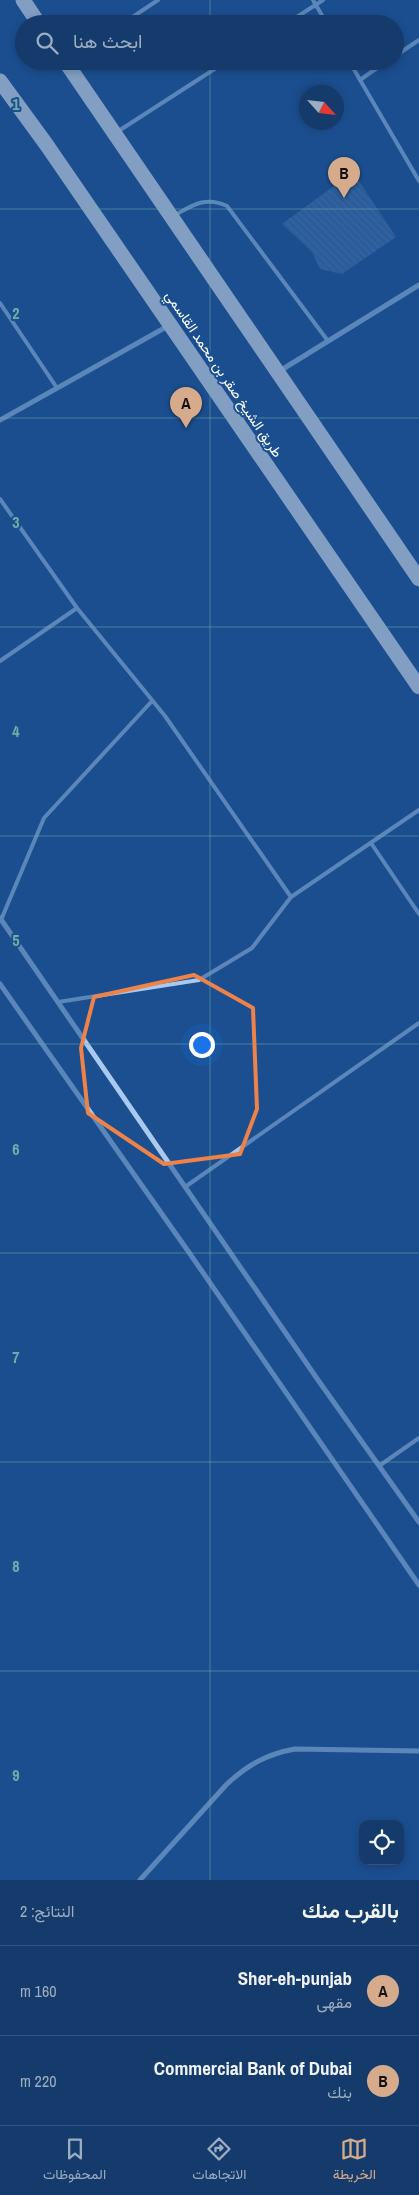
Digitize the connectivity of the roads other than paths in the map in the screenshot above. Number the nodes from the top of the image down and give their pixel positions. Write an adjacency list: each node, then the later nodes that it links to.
1 (23, 0): 6 (highway)
2 (158, 0): 7 (lane)
3 (313, 0): 5 (lane)
4 (323, 0): 5 (lane)
5 (316, 5): 8 (lane); 9 (lane)
6 (33, 15)
7 (136, 15)
8 (300, 15)
9 (322, 15)
10 (419, 40): 11 (lane)
11 (404, 50)
12 (71, 70): 18 (highway)
13 (213, 70): 18 (lane)
14 (354, 70): 16 (lane)
15 (374, 70): 16 (lane)
16 (360, 80): 19 (lane)
17 (0, 81): 23 (highway, طريق الشيخ صقر بن محمد القاسمي)
18 (115, 133): 20 (highway)
19 (419, 180)
20 (172, 217): 24 (lane); 25 (highway)
21 (419, 285): 24 (street)
22 (0, 303): 26 (lane)
23 (170, 325): 26 (street); 32 (highway, طريق الشيخ صقر بن محمد القاسمي)
24 (328, 342): 25 (street)
25 (278, 372): 29 (highway)
26 (57, 388): 27 (street)
27 (0, 420)
28 (0, 499): 30 (lane)
29 (419, 579)
30 (77, 608): 31 (lane); 33 (lane)
31 (0, 661)
32 (419, 687)
33 (152, 701): 36 (lane); 38 (lane)
34 (419, 810): 35 (lane)
35 (371, 843): 36 (lane); 37 (lane)
36 (291, 897): 40 (lane)
37 (419, 914)
38 (1, 919): 40 (street)
39 (0, 984): 46 (street)
40 (58, 1002): 42 (street)
41 (419, 1023): 42 (lane)
42 (185, 1187): 44 (street)
43 (419, 1438): 44 (lane)
44 (379, 1466): 45 (street)
45 (419, 1522)
46 (419, 1586)
47 (419, 1750): 48 (street)
48 (140, 1880)

